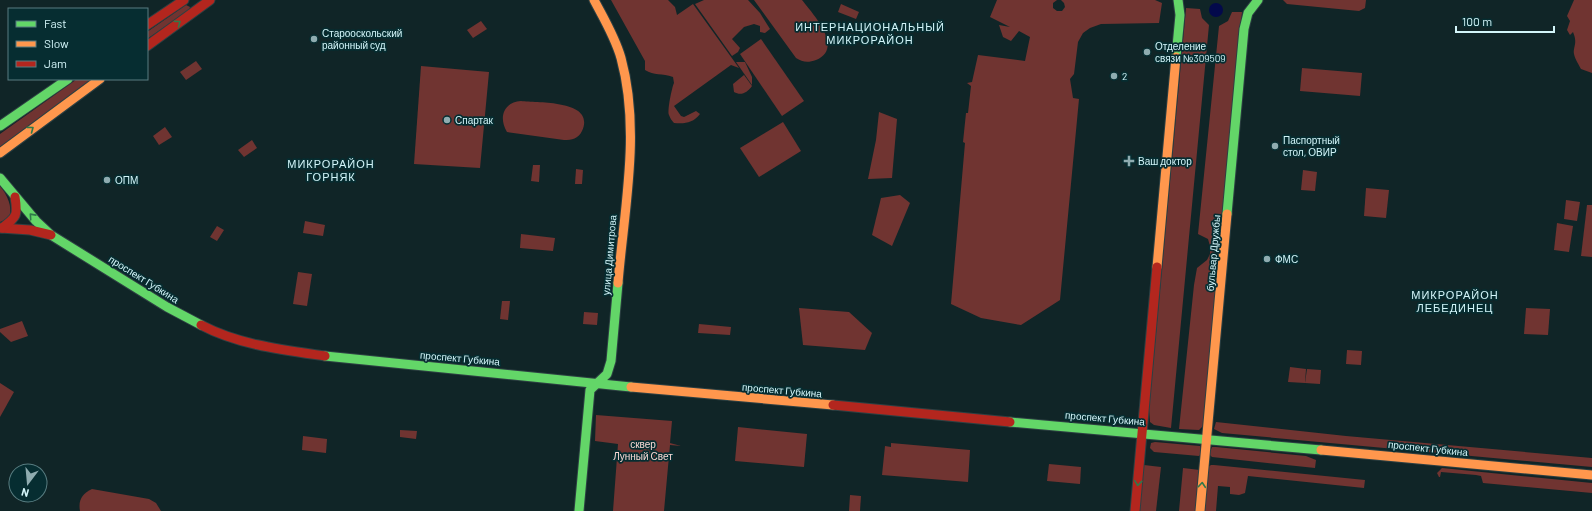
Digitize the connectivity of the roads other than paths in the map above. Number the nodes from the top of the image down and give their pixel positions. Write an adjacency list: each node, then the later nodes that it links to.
1 (184, 0): 8 (main road)
2 (191, 0): 7 (main road)
3 (210, 0): 7 (main road)
4 (594, 0): 18 (main road, улица Димитрова)
5 (1178, 0): 19 (main road)
6 (1258, 0): 20 (main road, бульвар Дружбы)
7 (196, 9): 9 (main road, one-way to 7)
8 (148, 24)
9 (148, 45)
10 (67, 80): 12 (main road)
11 (99, 80): 13 (main road, one-way to 11)
12 (0, 126)
13 (0, 153)
14 (0, 178): 15 (main road, проспект Губкина)
15 (15, 197): 16 (main road); 17 (main road, проспект Губкина, one-way to 15)
16 (1, 228): 17 (main road)
17 (51, 235): 18 (main road, проспект Губкина)
18 (599, 383): 19 (main road, проспект Губкина); 22 (main road, улица Димитрова)
19 (1142, 433): 20 (main road, проспект Губкина); 23 (main road, one-way to 23)
20 (1207, 439): 21 (main road, проспект Губкина); 24 (main road, бульвар Дружбы, one-way to 20)
21 (1592, 475)
22 (579, 511)
23 (1135, 511)
24 (1200, 511)

